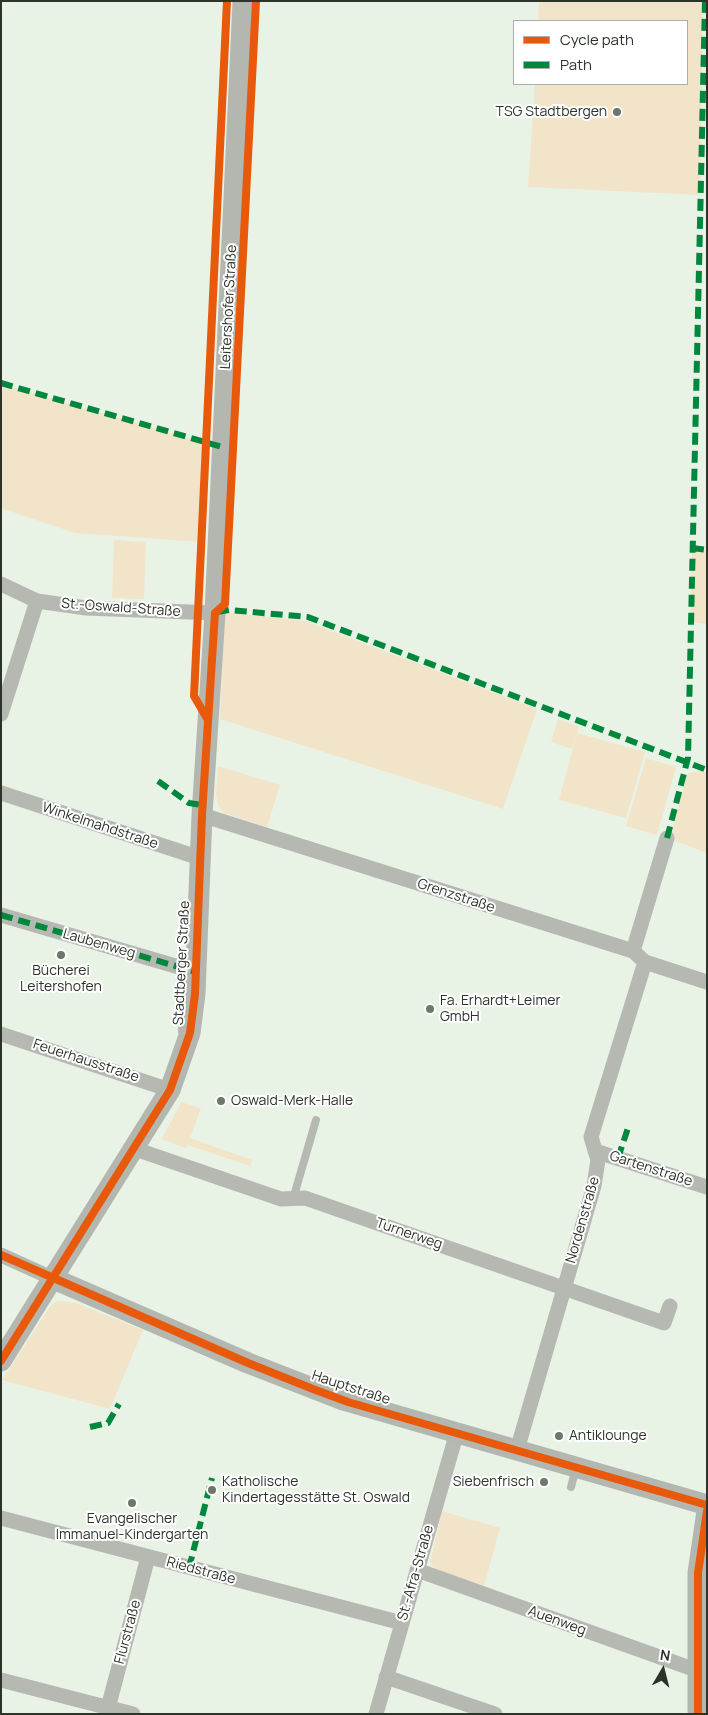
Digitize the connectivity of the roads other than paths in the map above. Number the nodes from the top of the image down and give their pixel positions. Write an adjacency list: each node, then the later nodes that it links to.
1 (243, 1): 4 (street, Leitershofer Straße)
2 (1, 584): 3 (street, St.-Oswald-Straße)
3 (37, 600): 4 (street, St.-Oswald-Straße); 5 (street)
4 (215, 613): 7 (street, Stadtberger Straße)
5 (1, 714)
6 (1, 793): 9 (street, Winkelmahdstraße)
7 (202, 815): 9 (street, Stadtberger Straße); 11 (street, Grenzstraße)
8 (667, 838): 11 (street)
9 (200, 858): 13 (street, Stadtberger Straße)
10 (1, 915): 13 (street, Laubenweg)
11 (633, 951): 12 (street, Grenzstraße)
12 (645, 962): 14 (street, Grenzstraße); 19 (street, Nordenstraße)
13 (196, 972): 16 (street, Stadtberger Straße)
14 (707, 982)
15 (1, 1034): 16 (street, Feuerhausstraße)
16 (170, 1090): 18 (street, Stadtberger Straße)
17 (316, 1120): 21 (lane)
18 (135, 1149): 21 (street, Turnerweg); 23 (street, Stadtberger Straße)
19 (595, 1151): 20 (street, Gartenstraße); 24 (street, Nordenstraße)
20 (707, 1186)
21 (293, 1199): 24 (street, Turnerweg)
22 (1, 1255): 23 (street, Hauptstraße)
23 (54, 1279): 26 (street, Stadtberger Straße); 27 (street, Hauptstraße)
24 (563, 1288): 25 (street, Turnerweg); 28 (street, Nordenstraße)
25 (670, 1306)
26 (1, 1361)
27 (457, 1432): 28 (street, Hauptstraße); 33 (street, St.-Afra-Straße)
28 (516, 1450): 29 (street, Hauptstraße)
29 (707, 1504)
30 (707, 1511): 35 (street)
31 (1, 1518): 32 (street, Riedstraße)
32 (148, 1557): 34 (street, Riedstraße); 38 (street, Flurstraße)
33 (417, 1570): 34 (street, St.-Afra-Straße); 35 (street, Auenweg)
34 (402, 1623): 36 (street, St.-Afra-Straße)
35 (702, 1673): 42 (street)
36 (386, 1677): 40 (street, St.-Afra-Straße); 41 (street)
37 (1, 1680): 38 (street)
38 (108, 1708): 39 (street)
39 (133, 1714)
40 (376, 1714)
41 (495, 1714)
42 (698, 1714)

